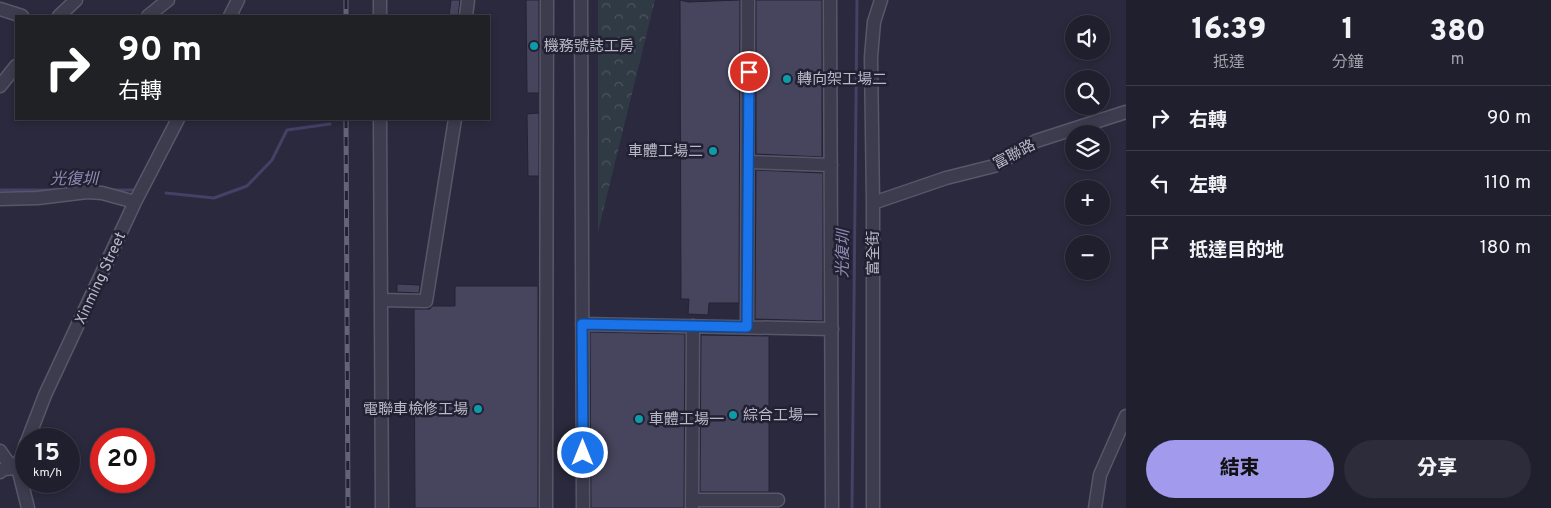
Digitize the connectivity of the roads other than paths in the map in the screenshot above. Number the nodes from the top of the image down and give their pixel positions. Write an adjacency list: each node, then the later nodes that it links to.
1 (76, 0): 13 (street)
2 (168, 0): 14 (street)
3 (380, 0): 16 (street)
4 (468, 0): 17 (street)
5 (547, 0): 45 (street)
6 (581, 0): 30 (street)
7 (748, 0): 24 (street)
8 (830, 0): 25 (street)
9 (881, 0): 28 (street, 富全街)
10 (237, 1): 15 (street)
11 (0, 9): 12 (street)
12 (19, 15)
13 (60, 15)
14 (149, 15)
15 (230, 15)
16 (380, 15)
17 (466, 15)
18 (15, 67): 19 (street)
19 (0, 86)
20 (1126, 112): 28 (street, 富聯路)
21 (177, 120): 27 (street, Xinming Street)
22 (380, 120): 29 (street)
23 (454, 120): 29 (street)
24 (749, 162): 25 (street); 32 (street)
25 (832, 165): 33 (street)
26 (0, 199): 27 (street)
27 (135, 202): 35 (street, Xinming Street)
28 (873, 203): 48 (street, 富全街)
29 (381, 300): 44 (street)
30 (582, 324): 31 (street); 46 (street)
31 (693, 326): 32 (street); 42 (street)
32 (747, 327): 33 (street)
33 (832, 329): 47 (street)
34 (1126, 416): 49 (street)
35 (32, 428)
36 (0, 451): 37 (street)
37 (15, 466)
38 (15, 468): 39 (street)
39 (0, 472)
40 (24, 493): 43 (street)
41 (778, 500): 42 (street)
42 (692, 504)
43 (28, 508)
44 (382, 508)
45 (546, 508)
46 (583, 508)
47 (832, 508)
48 (873, 508)
49 (1095, 508)

